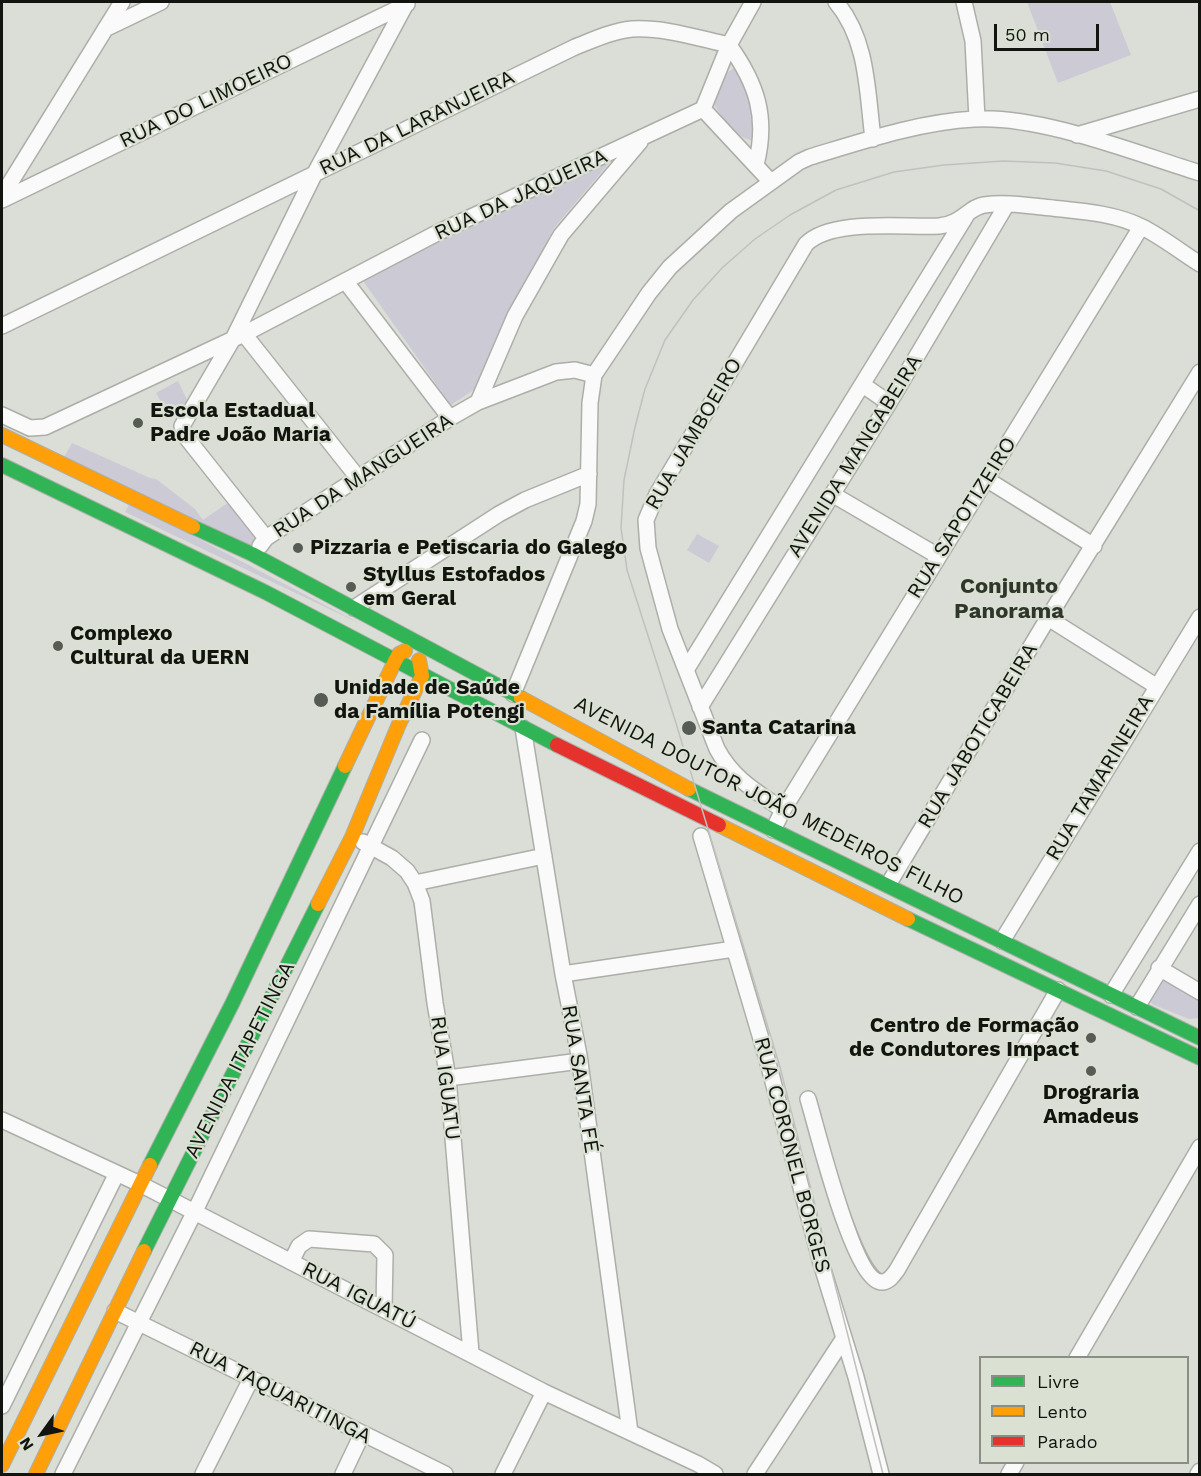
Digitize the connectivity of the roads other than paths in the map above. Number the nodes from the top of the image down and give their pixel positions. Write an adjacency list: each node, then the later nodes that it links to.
1 (122, 2): 7 (street)
2 (161, 2): 7 (street)
3 (408, 2): 16 (street); 19 (street, RUA DO LIMOEIRO)
4 (753, 2): 8 (street)
5 (836, 2): 14 (street)
6 (964, 2): 11 (street)
7 (105, 29): 19 (street)
8 (729, 45): 10 (street); 15 (street); 16 (street, RUA DA LARANJEIRA)
9 (1200, 99): 12 (street)
10 (702, 109): 13 (street, RUA DA JAQUEIRA); 15 (street)
11 (977, 119): 12 (street); 14 (street)
12 (1077, 135): 17 (street)
13 (644, 138): 24 (street, RUA DA JAQUEIRA); 30 (street, RUA DA MANGUEIRA)
14 (873, 139): 18 (street)
15 (756, 165): 18 (street)
16 (315, 173): 25 (street, RUA DA LARANJEIRA); 26 (street)
17 (1200, 173)
18 (771, 182): 28 (street)
19 (2, 198)
20 (1007, 204): 21 (street); 22 (street); 31 (street, AVENIDA MANGABEIRA)
21 (966, 216): 29 (street, AVENIDA MANGABEIRA); 51 (street, RUA JAMBOEIRO)
22 (1141, 227): 23 (street); 39 (street, RUA SAPOTIZEIRO)
23 (1200, 264)
24 (346, 282): 26 (street, RUA DA JAQUEIRA); 33 (street)
25 (2, 326)
26 (239, 335): 32 (street, RUA DA JAQUEIRA); 38 (street); 42 (street)
27 (1200, 372): 43 (street, RUA JABOTICABEIRA)
28 (594, 375): 30 (street, RUA DA MANGUEIRA); 36 (street)
29 (862, 385): 31 (street); 51 (street, AVENIDA MANGABEIRA)
30 (478, 402): 33 (street, RUA DA MANGUEIRA)
31 (890, 403): 40 (street, AVENIDA MANGABEIRA)
32 (2, 415)
33 (450, 418): 38 (street, RUA DA MANGUEIRA)
34 (2, 435): 41 (main road, AVENIDA DOUTOR JOÃO MEDEIROS FILHO)
35 (2, 465): 37 (main road, AVENIDA DOUTOR JOÃO MEDEIROS FILHO)
36 (589, 474): 46 (street); 55 (street)
37 (26, 476): 41 (main road); 50 (main road, AVENIDA DOUTOR JOÃO MEDEIROS FILHO)
38 (359, 479): 42 (street, RUA DA MANGUEIRA)
39 (986, 479): 43 (street); 45 (street, RUA SAPOTIZEIRO)
40 (832, 494): 45 (street); 56 (street, AVENIDA MANGABEIRA)
41 (124, 495): 44 (main road, AVENIDA DOUTOR JOÃO MEDEIROS FILHO)
42 (266, 538): 44 (street, RUA DA MANGUEIRA)
43 (1094, 546): 47 (street, RUA JABOTICABEIRA)
44 (252, 554): 46 (main road, AVENIDA DOUTOR JOÃO MEDEIROS FILHO)
45 (938, 556): 60 (street, RUA SAPOTIZEIRO)
46 (360, 612): 49 (main road, AVENIDA DOUTOR JOÃO MEDEIROS FILHO)
47 (1048, 618): 53 (street); 68 (street, RUA JABOTICABEIRA)
48 (1199, 619): 53 (street, RUA TAMARINEIRA)
49 (414, 644): 50 (main road); 52 (main road); 55 (main road, AVENIDA DOUTOR JOÃO MEDEIROS FILHO)
50 (395, 661): 52 (main road, AVENIDA DOUTOR JOÃO MEDEIROS FILHO); 77 (main road, AVENIDA ITAPETINGA)
51 (686, 670): 56 (street, RUA JAMBOEIRO)
52 (422, 676): 54 (main road, AVENIDA DOUTOR JOÃO MEDEIROS FILHO); 57 (main road, AVENIDA ITAPETINGA)
53 (1156, 686): 70 (street, RUA TAMARINEIRA)
54 (456, 693): 57 (main road); 58 (main road, AVENIDA DOUTOR JOÃO MEDEIROS FILHO)
55 (513, 694): 61 (main road, AVENIDA DOUTOR JOÃO MEDEIROS FILHO)
56 (700, 707): 60 (street, RUA JAMBOEIRO)
57 (399, 724): 63 (main road, AVENIDA ITAPETINGA)
58 (523, 728): 66 (street, RUA SANTA FÉ); 74 (main road, AVENIDA DOUTOR JOÃO MEDEIROS FILHO)
59 (422, 740): 64 (street, AVENIDA ITAPETINGA)
60 (783, 810): 61 (street)
61 (773, 830): 68 (main road, AVENIDA DOUTOR JOÃO MEDEIROS FILHO)
62 (701, 836): 71 (street, RUA CORONEL BORGES)
63 (352, 837): 64 (street, RUA IGUATU); 79 (main road, AVENIDA ITAPETINGA)
64 (371, 847): 67 (street, RUA IGUATU); 91 (street, AVENIDA ITAPETINGA)
65 (1200, 851): 76 (street)
66 (544, 856): 67 (street); 73 (street, RUA SANTA FÉ)
67 (415, 884): 84 (street, RUA IGUATU)
68 (888, 885): 70 (main road, AVENIDA DOUTOR JOÃO MEDEIROS FILHO)
69 (1200, 904): 72 (street)
70 (1002, 941): 76 (main road, AVENIDA DOUTOR JOÃO MEDEIROS FILHO)
71 (734, 949): 73 (street); 96 (street, RUA CORONEL BORGES)
72 (1159, 968): 75 (street); 78 (street)
73 (563, 974): 83 (street, RUA SANTA FÉ)
74 (1058, 990): 82 (main road, AVENIDA DOUTOR JOÃO MEDEIROS FILHO); 85 (street)
75 (1200, 992)
76 (1111, 995): 78 (main road, AVENIDA DOUTOR JOÃO MEDEIROS FILHO)
77 (232, 1004): 79 (main road); 81 (main road, AVENIDA ITAPETINGA)
78 (1137, 1007): 80 (main road, AVENIDA DOUTOR JOÃO MEDEIROS FILHO)
79 (262, 1018): 81 (main road, AVENIDA ITAPETINGA)
80 (1200, 1038)
81 (231, 1040): 89 (main road, AVENIDA ITAPETINGA); 90 (main road, AVENIDA ITAPETINGA)
82 (1200, 1058)
83 (580, 1061): 84 (street); 104 (street, RUA SANTA FÉ)
84 (448, 1078): 97 (street, RUA IGUATU)
85 (808, 1099)
86 (2, 1120): 88 (street, RUA IGUATÚ)
87 (1200, 1147): 98 (street)
88 (116, 1174): 89 (street, RUA IGUATÚ); 102 (street)
89 (140, 1184): 90 (street, RUA IGUATÚ); 99 (main road, AVENIDA ITAPETINGA)
90 (169, 1199): 91 (street, RUA IGUATÚ); 94 (main road, AVENIDA ITAPETINGA)
91 (194, 1214): 92 (street, RUA IGUATÚ); 95 (street, AVENIDA ITAPETINGA)
92 (291, 1262): 93 (street, RUA IGUATÚ); 93 (street)
93 (384, 1309): 97 (street, RUA IGUATÚ)
94 (115, 1311): 95 (street, RUA TAQUARITINGA); 99 (main road, AVENIDA ITAPETINGA)
95 (138, 1322): 100 (street, RUA TAQUARITINGA); 108 (street, AVENIDA ITAPETINGA)
96 (844, 1338): 114 (street); 115 (street, RUA CORONEL BORGES)
97 (471, 1353): 101 (street, RUA IGUATÚ)
98 (1078, 1356)
99 (74, 1357): 103 (main road, AVENIDA ITAPETINGA); 103 (main road, AVENIDA ITAPETINGA)
100 (251, 1379): 105 (street, RUA TAQUARITINGA); 109 (street)
101 (544, 1392): 104 (street, RUA IGUATÚ); 112 (street)
102 (2, 1406)
103 (47, 1411): 106 (main road, AVENIDA ITAPETINGA); 107 (main road, AVENIDA ITAPETINGA)
104 (630, 1432): 113 (street, RUA IGUATÚ)
105 (362, 1434): 110 (street); 111 (street, RUA TAQUARITINGA)
106 (2, 1465)
107 (36, 1474)
108 (63, 1474)
109 (203, 1474)
110 (343, 1474)
111 (445, 1474)
112 (503, 1474)
113 (715, 1474)
114 (755, 1474)
115 (881, 1474)

